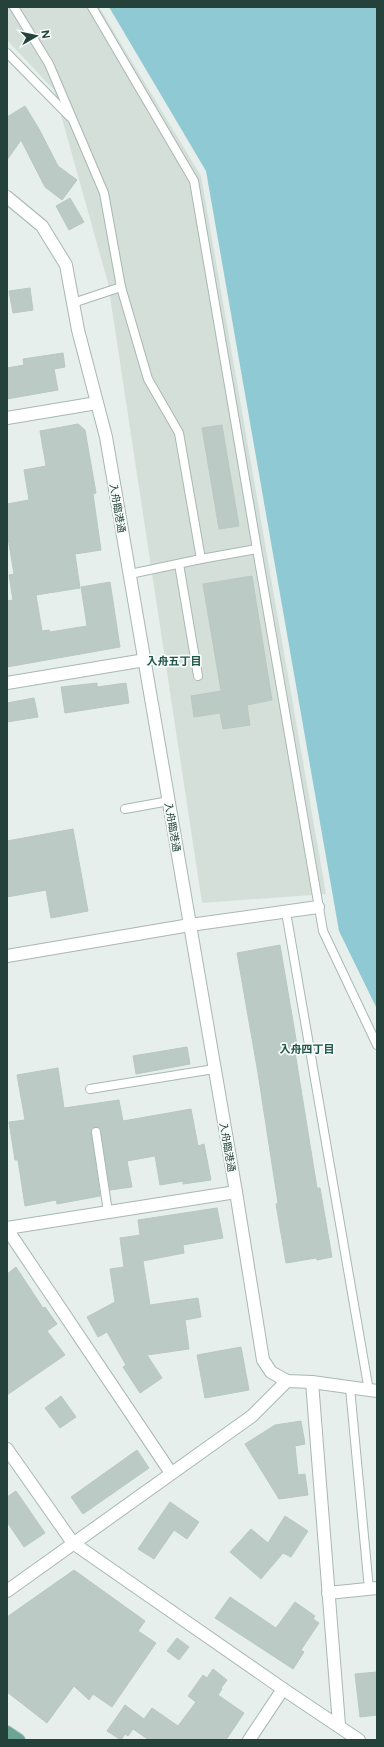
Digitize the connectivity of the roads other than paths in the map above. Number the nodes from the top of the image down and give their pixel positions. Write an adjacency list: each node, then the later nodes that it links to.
1 (14, 7): 4 (lane)
2 (92, 7): 10 (lane)
3 (7, 53): 4 (lane)
4 (74, 121): 6 (lane)
5 (7, 197): 7 (street, 入舟臨港通)
6 (121, 287): 7 (lane); 11 (lane)
7 (73, 303): 8 (street, 入舟臨港通)
8 (97, 402): 9 (street); 13 (street, 入舟臨港通)
9 (7, 418)
10 (257, 549): 11 (lane); 19 (lane)
11 (201, 559): 12 (lane)
12 (179, 564): 13 (lane); 15 (lane)
13 (130, 574): 14 (street, 入舟臨港通)
14 (144, 660): 16 (street); 17 (street, 入舟臨港通)
15 (198, 676)
16 (7, 684)
17 (169, 801): 18 (lane); 21 (street, 入舟臨港通)
18 (125, 809)
19 (318, 907): 20 (street); 23 (lane)
20 (286, 912): 21 (street); 33 (lane)
21 (190, 925): 22 (street); 24 (street, 入舟臨港通)
22 (7, 956)
23 (377, 1045)
24 (214, 1069): 25 (lane); 27 (street, 入舟臨港通)
25 (90, 1089)
26 (96, 1132): 28 (lane)
27 (236, 1192): 28 (street); 30 (street, 入舟臨港通)
28 (108, 1212): 29 (street)
29 (7, 1229): 35 (street)
30 (287, 1381): 31 (street, 入舟臨港通); 35 (street)
31 (312, 1382): 32 (street, 入舟臨港通); 39 (street)
32 (350, 1388): 33 (street, 入舟臨港通); 37 (lane)
33 (373, 1391)
34 (7, 1449): 36 (street)
35 (171, 1473): 36 (street)
36 (73, 1542): 38 (street); 40 (street)
37 (373, 1589): 39 (street)
38 (7, 1591)
39 (328, 1593): 41 (street)
40 (283, 1689): 41 (street); 44 (street)
41 (339, 1725): 45 (street)
42 (7, 1732): 43 (main road)
43 (19, 1740)
44 (250, 1740)
45 (359, 1740)

